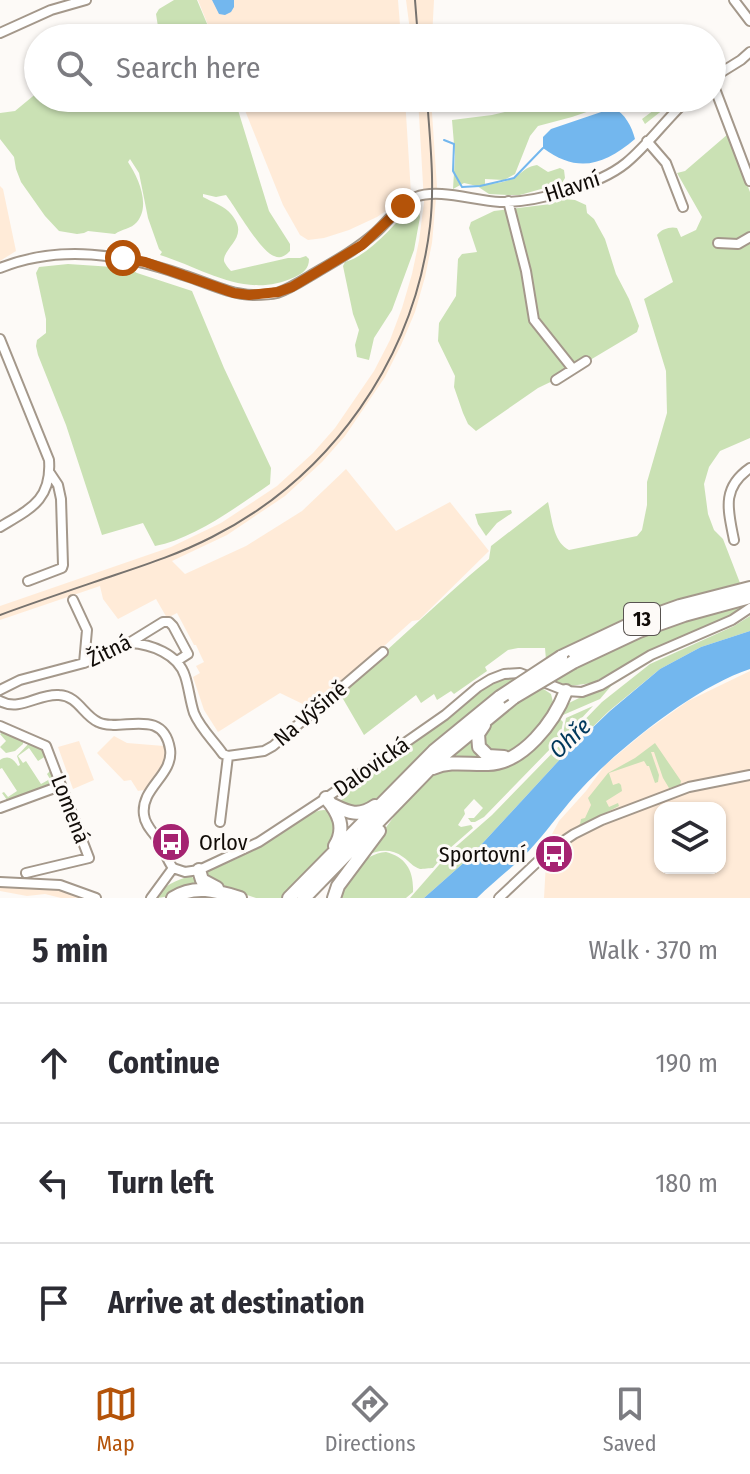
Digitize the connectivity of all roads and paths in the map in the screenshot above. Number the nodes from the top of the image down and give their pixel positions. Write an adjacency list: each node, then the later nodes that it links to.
1 (86, 0): 4 (street)
2 (734, 0): 3 (street)
3 (750, 21)
4 (0, 33)
5 (750, 52): 6 (street)
6 (726, 70)
7 (675, 112): 9 (street, Hlavní)
8 (724, 112): 10 (street)
9 (647, 141): 11 (street, Hlavní); 12 (street)
10 (750, 181)
11 (508, 201): 15 (street, Hlavní); 18 (street)
12 (683, 207)
13 (750, 237): 14 (street)
14 (718, 243)
15 (0, 268)
16 (0, 339): 21 (street)
17 (586, 361): 18 (street)
18 (573, 369): 19 (street)
19 (556, 380)
20 (750, 468): 25 (street)
21 (50, 473): 22 (street); 23 (street)
22 (61, 499): 23 (street); 26 (street)
23 (34, 505): 24 (street)
24 (0, 527)
25 (734, 540)
26 (28, 581)
27 (750, 588): 28 (highway, 13)
28 (729, 597): 29 (highway, 13); 34 (highway, 13)
29 (750, 597)
30 (73, 600): 36 (street)
31 (750, 608): 38 (street)
32 (129, 643): 35 (street); 35 (street, Žitná); 36 (street, Žitná)
33 (383, 652): 43 (street, Na Výšině)
34 (567, 659): 40 (highway, 13, bridge); 48 (highway, 13, bridge)
35 (177, 661): 43 (street)
36 (84, 663): 37 (street, Žitná)
37 (0, 690)
38 (566, 691): 42 (highway); 49 (street, Dalovická)
39 (1, 703): 53 (street)
40 (489, 718): 42 (highway); 44 (highway, 13)
41 (0, 726): 46 (street, Lomená)
42 (525, 748): 44 (highway)
43 (228, 756): 51 (street)
44 (430, 769): 48 (highway, 13)
45 (750, 775): 66 (street)
46 (60, 786): 50 (street); 55 (street, Lomená)
47 (0, 797): 50 (street)
48 (395, 798): 49 (highway); 52 (highway, 13); 64 (highway, 13); 65 (highway)
49 (328, 801): 52 (highway); 54 (street, Dalovická)
50 (3, 806)
51 (220, 822)
52 (321, 865): 63 (highway, 13)
53 (173, 868): 54 (street, Dalovická); 58 (street)
54 (199, 870): 62 (highway)
55 (26, 873)
56 (0, 882): 57 (street)
57 (96, 898)
58 (151, 898)
59 (173, 898): 62 (highway)
60 (198, 898): 61 (highway)
61 (210, 898)
62 (242, 898)
63 (289, 898)
64 (304, 898)
65 (334, 898)
66 (499, 898)

